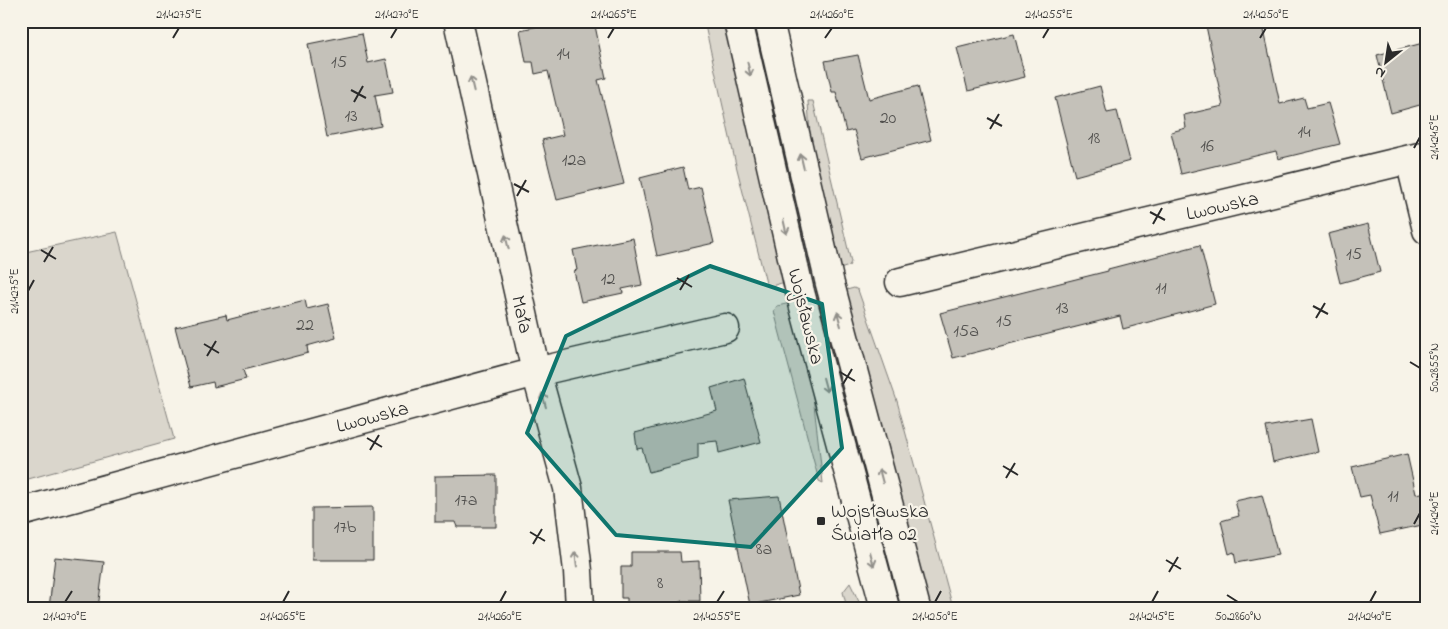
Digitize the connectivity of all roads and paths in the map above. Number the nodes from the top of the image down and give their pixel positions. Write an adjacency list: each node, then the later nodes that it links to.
1 (458, 21): 8 (street, Mała, one-way to 1)
2 (738, 21): 11 (street, Wojsławska, one-way to 11)
3 (769, 21): 12 (street, Wojsławska, one-way to 3)
4 (1418, 157): 5 (street); 6 (street, Lwowska)
5 (1427, 230)
6 (900, 282)
7 (725, 328): 8 (street, Lwowska)
8 (536, 372): 9 (street, Lwowska); 10 (street, Mała, one-way to 8)
9 (21, 512)
10 (580, 608)
11 (885, 608)
12 (916, 608)

